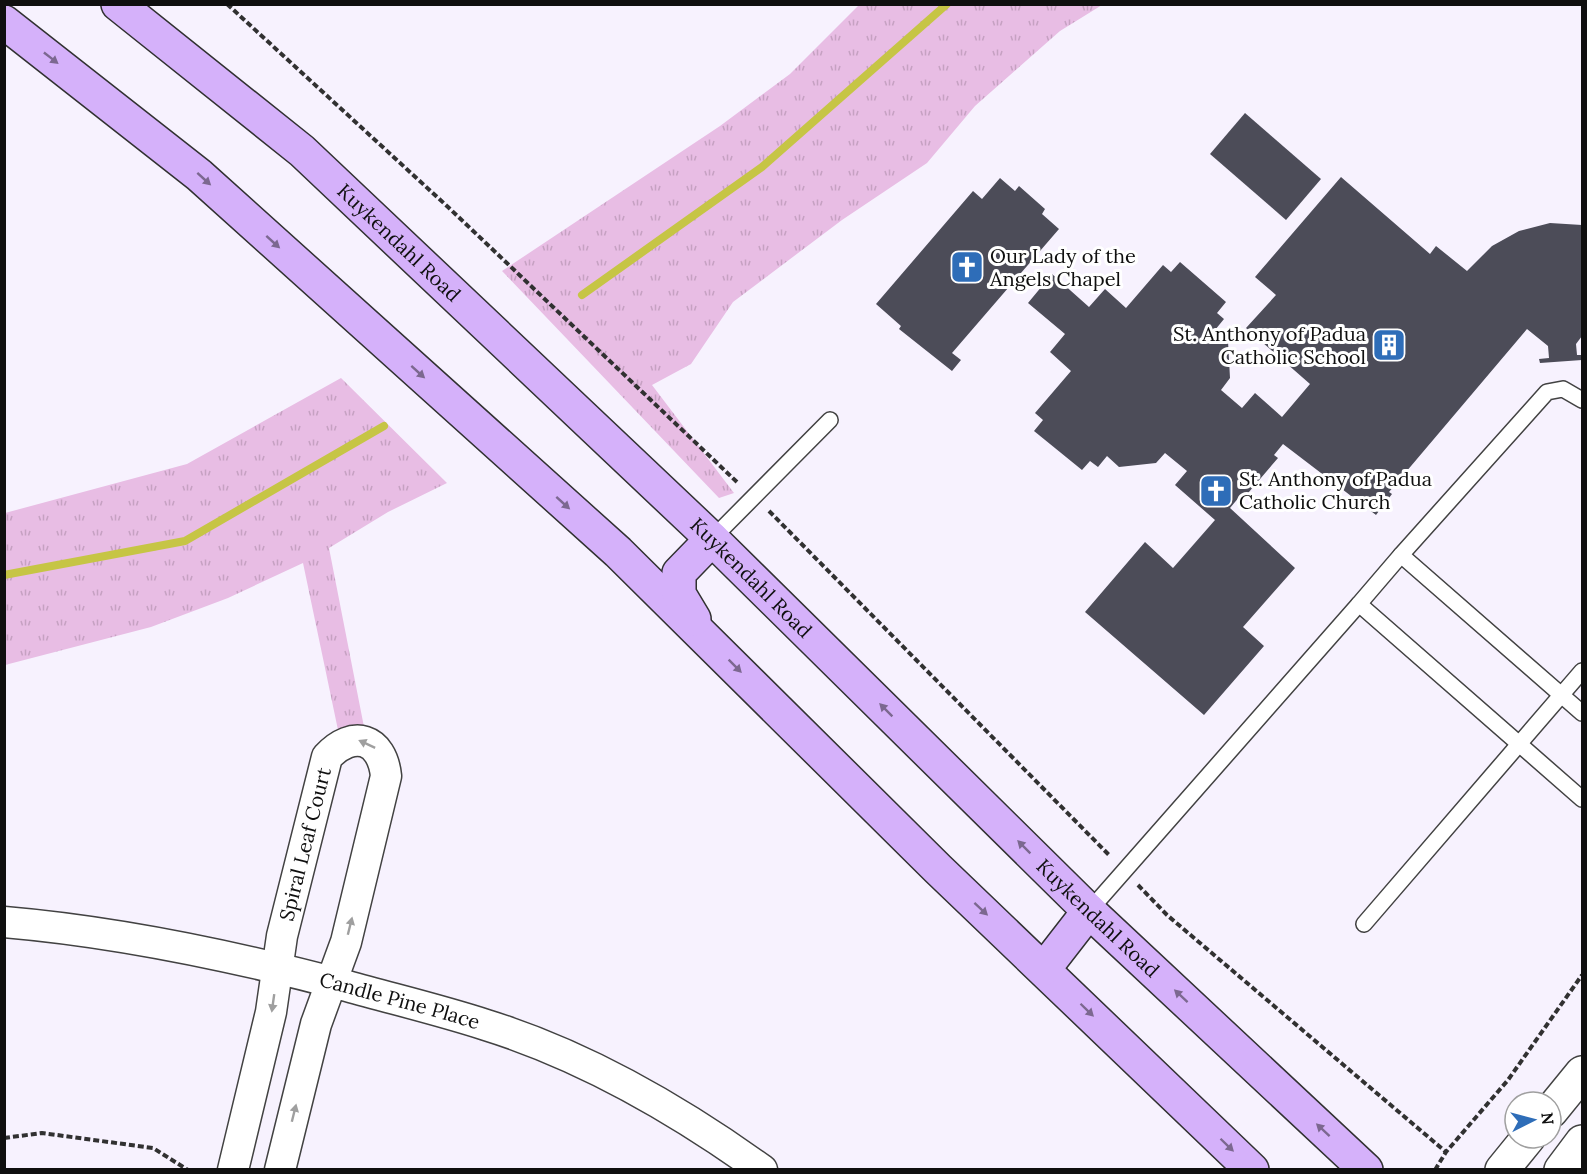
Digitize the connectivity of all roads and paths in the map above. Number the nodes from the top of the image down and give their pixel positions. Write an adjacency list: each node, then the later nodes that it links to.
1 (118, 4): 7 (main road, Kuykendahl Road)
2 (227, 4): 6 (path)
3 (4, 22): 10 (main road, one-way to 10)
4 (1582, 400): 8 (lane)
5 (830, 420): 6 (lane)
6 (754, 497): 7 (lane); 16 (path)
7 (712, 539): 10 (main road); 17 (main road, Kuykendahl Road, one-way to 7)
8 (1401, 555): 9 (lane); 12 (lane)
9 (1359, 604): 14 (lane); 16 (lane)
10 (700, 631): 21 (main road, one-way to 21)
11 (1582, 671): 12 (lane)
12 (1562, 695): 13 (lane); 14 (lane)
13 (1582, 713)
14 (1519, 744): 15 (lane); 19 (lane)
15 (1582, 799)
16 (1124, 870): 17 (lane); 29 (path)
17 (1089, 911): 21 (main road); 35 (main road, Kuykendahl Road, one-way to 17)
18 (4, 922): 20 (street, Candle Pine Place)
19 (1364, 924)
20 (278, 968): 23 (street, Candle Pine Place); 23 (street, Spiral Leaf Court, one-way to 20); 31 (street, Spiral Leaf Court, one-way to 31)
21 (1044, 969): 34 (main road, one-way to 34)
22 (1582, 975): 29 (path)
23 (330, 982): 32 (street, Spiral Leaf Court, one-way to 23); 33 (street, Candle Pine Place)
24 (1582, 1073): 25 (street)
25 (1563, 1096)
26 (4, 1138): 30 (path)
27 (1582, 1142): 38 (street)
28 (1518, 1150): 37 (street)
29 (1446, 1152): 36 (path)
30 (188, 1170)
31 (233, 1170)
32 (280, 1170)
33 (762, 1170)
34 (1252, 1170)
35 (1366, 1170)
36 (1434, 1170)
37 (1502, 1170)
38 (1561, 1170)

